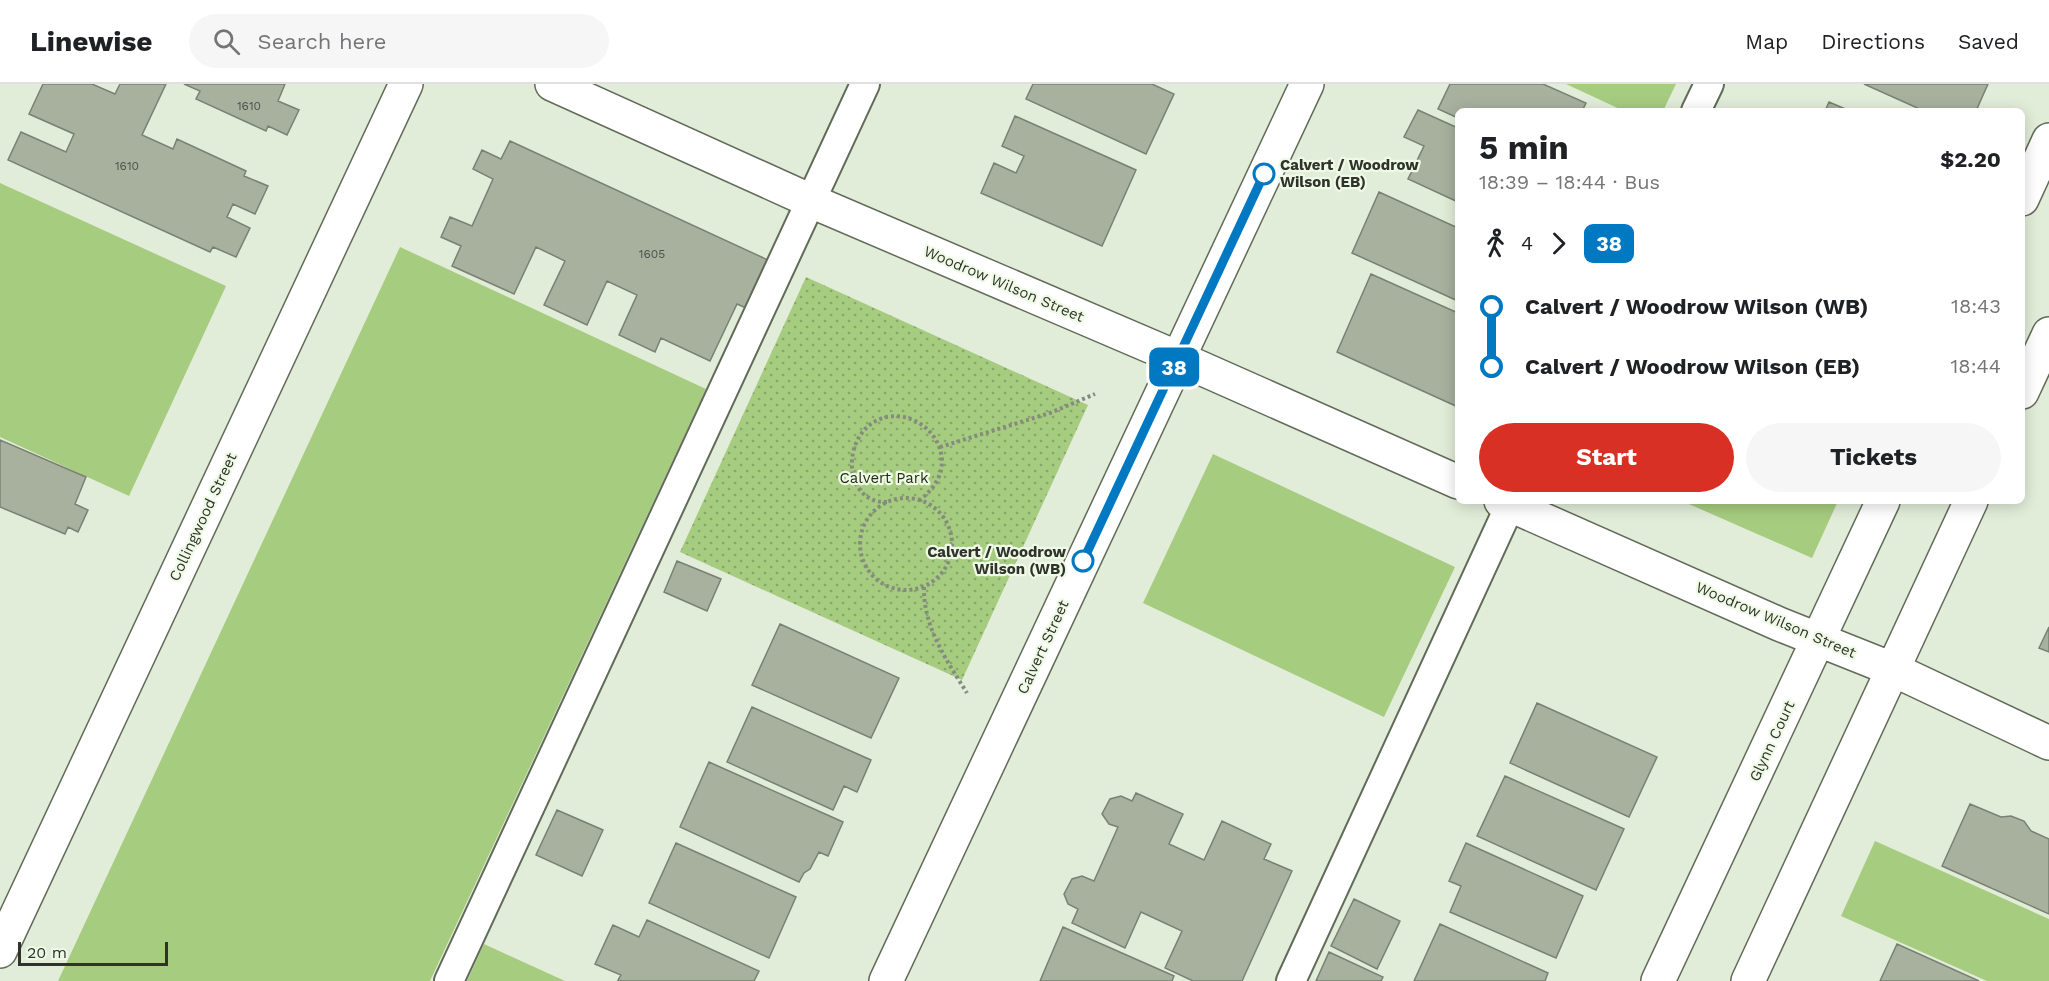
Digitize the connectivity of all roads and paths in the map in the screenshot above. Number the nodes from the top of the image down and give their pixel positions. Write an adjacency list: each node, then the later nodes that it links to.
1 (406, 84): 27 (street, Collingwood Street)
2 (552, 84): 9 (street, Woodrow Wilson Street)
3 (865, 84): 9 (lane)
4 (1307, 84): 11 (street, Calvert Street)
5 (1709, 84): 6 (lane)
6 (1697, 108)
7 (2049, 140): 8 (street)
8 (2025, 192)
9 (811, 201): 11 (street, Woodrow Wilson Street); 28 (lane)
10 (2049, 334): 12 (street)
11 (1178, 358): 15 (street, Woodrow Wilson Street); 29 (street, Calvert Street)
12 (2025, 386)
13 (1095, 394): 14 (path)
14 (939, 447): 16 (path); 17 (path)
15 (1455, 481)
16 (920, 501): 17 (path); 22 (path)
17 (888, 502): 22 (path)
18 (1507, 504): 30 (lane)
19 (1512, 504): 23 (street, Woodrow Wilson Street)
20 (1882, 504): 23 (street, Glynn Court)
21 (1970, 504): 24 (street)
22 (924, 587): 25 (path)
23 (1820, 639): 24 (street, Woodrow Wilson Street); 31 (street, Glynn Court)
24 (1892, 669): 26 (street, Woodrow Wilson Street); 32 (street)
25 (967, 693)
26 (2049, 742)
27 (0, 951)
28 (449, 981)
29 (886, 981)
30 (1292, 981)
31 (1658, 981)
32 (1748, 981)

